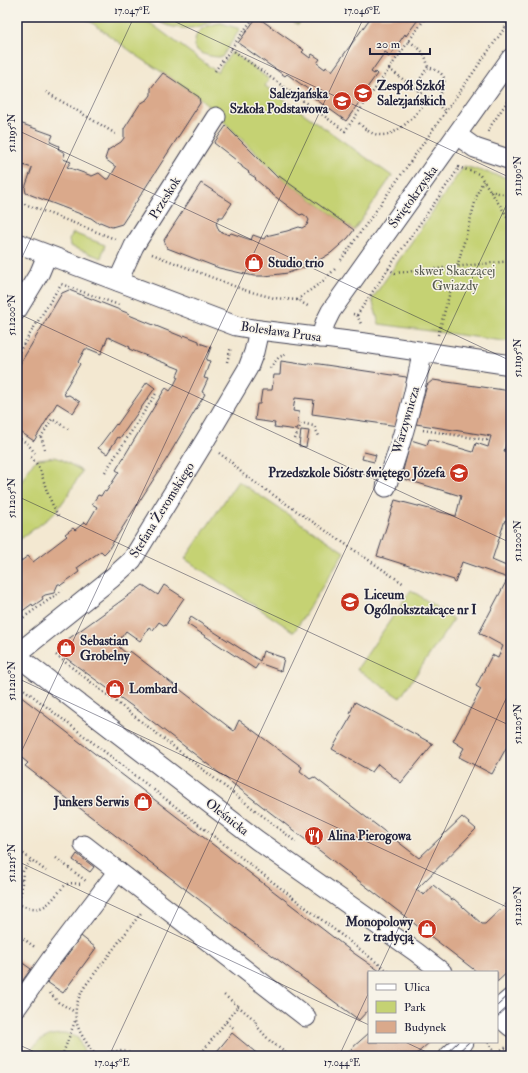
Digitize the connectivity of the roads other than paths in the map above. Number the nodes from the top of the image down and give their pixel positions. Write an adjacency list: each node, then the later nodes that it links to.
1 (511, 58): 3 (street, Świętokrzyska)
2 (216, 117): 7 (street, Przeskok)
3 (457, 135): 4 (street); 10 (street, Świętokrzyska)
4 (511, 160)
5 (17, 243): 6 (street, Bolesława Prusa)
6 (47, 255): 7 (street, Bolesława Prusa); 8 (street)
7 (118, 282): 9 (street, Bolesława Prusa)
8 (17, 310)
9 (259, 330): 10 (street, Bolesława Prusa); 14 (street, Stefana Żeromskiego)
10 (321, 338): 11 (street, Bolesława Prusa)
11 (422, 352): 12 (street, Bolesława Prusa); 13 (street, Warzywnicza)
12 (511, 365)
13 (386, 487)
14 (17, 655): 17 (street, Oleśnicka)
15 (84, 846): 16 (street)
16 (111, 866): 19 (street); 22 (street)
17 (441, 971)
18 (511, 998): 20 (street)
19 (17, 1008)
20 (498, 1009)
21 (498, 1016): 23 (street)
22 (306, 1017)
23 (511, 1028)
24 (463, 1043): 25 (street)
25 (449, 1056)

